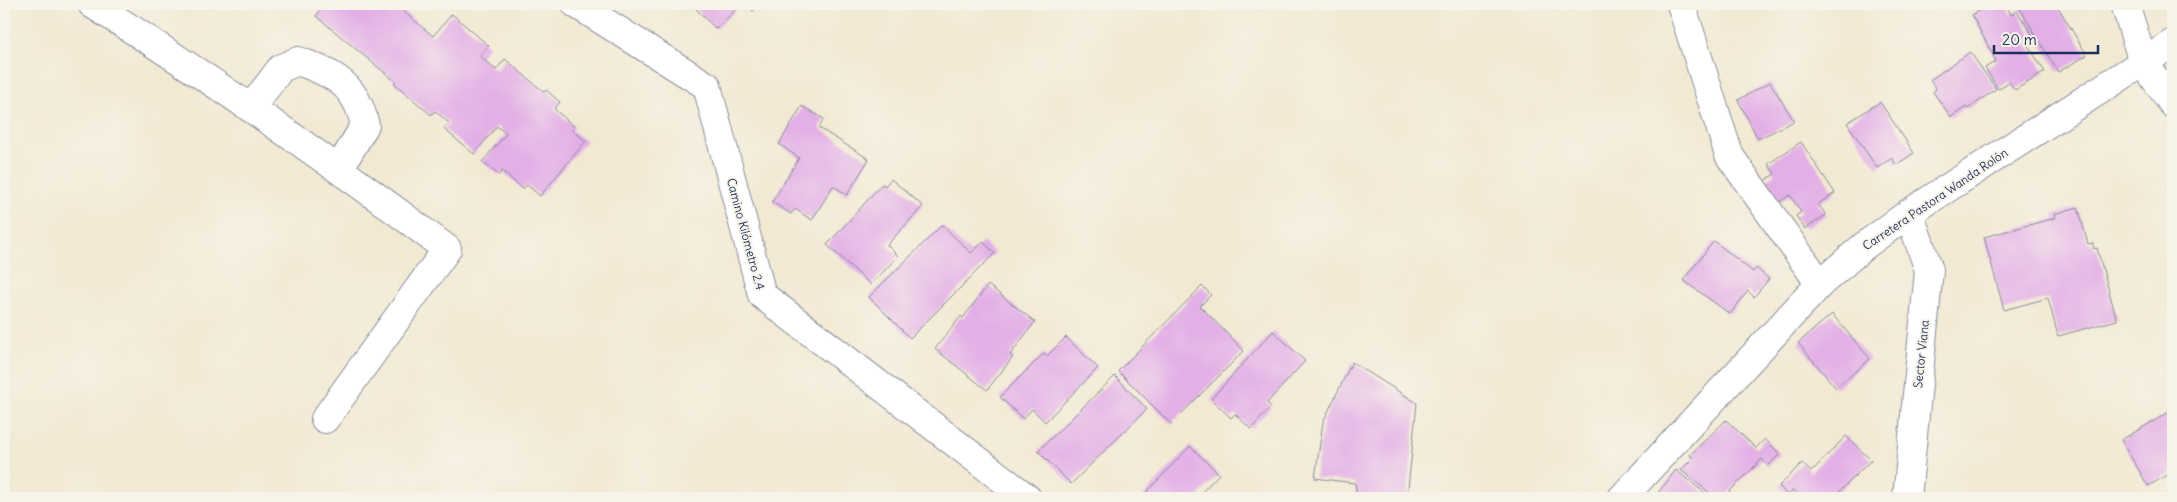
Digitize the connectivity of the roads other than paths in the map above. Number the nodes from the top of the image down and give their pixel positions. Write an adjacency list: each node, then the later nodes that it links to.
1 (92, 4): 8 (street)
2 (576, 4): 13 (street, Camino Kilómetro 2.4)
3 (1681, 4): 11 (street)
4 (2125, 4): 6 (street)
5 (2173, 42): 6 (street, Carretera Pastora Wanda Rolón)
6 (2143, 62): 7 (street); 10 (street, Carretera Pastora Wanda Rolón)
7 (2173, 104)
8 (251, 108): 9 (street); 9 (street)
9 (339, 169): 12 (street)
10 (1909, 213): 11 (street, Carretera Pastora Wanda Rolón); 15 (street, Sector Viana)
11 (1820, 284): 14 (street, Carretera Pastora Wanda Rolón)
12 (325, 419)
13 (1027, 498)
14 (1622, 498)
15 (1907, 498)

